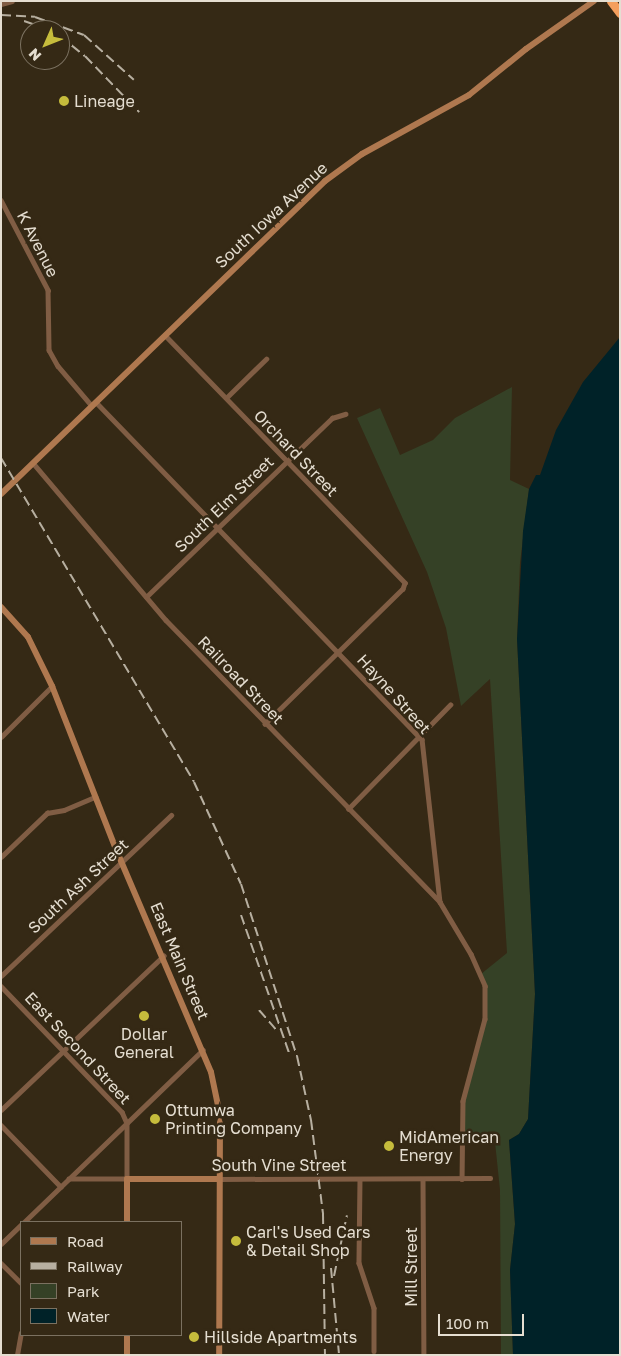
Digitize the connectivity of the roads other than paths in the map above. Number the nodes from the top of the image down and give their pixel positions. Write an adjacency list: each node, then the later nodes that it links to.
1 (12, 1): 4 (street)
2 (594, 1): 7 (main road, South Iowa Avenue)
3 (611, 1): 5 (highway)
4 (1, 4)
5 (620, 13)
6 (1, 200): 10 (street, K Avenue)
7 (165, 335): 9 (street, Orchard Street); 10 (main road, South Iowa Avenue)
8 (266, 359): 9 (street)
9 (226, 398): 12 (street, Orchard Street)
10 (94, 404): 13 (main road, South Iowa Avenue); 15 (street, Hayne Street)
11 (345, 414): 12 (street, South Elm Street)
12 (287, 461): 15 (street, South Elm Street); 18 (street, Orchard Street)
13 (34, 464): 14 (main road, South Iowa Avenue); 16 (street, Railroad Street)
14 (1, 494)
15 (218, 528): 16 (street, South Elm Street); 18 (street, Hayne Street)
16 (146, 597): 21 (street, Railroad Street)
17 (3, 612): 19 (main road, East Main Street)
18 (338, 652): 21 (street); 23 (street, Hayne Street)
19 (52, 686): 22 (street); 24 (main road, East Main Street)
20 (450, 705): 23 (street)
21 (266, 724): 25 (street, Railroad Street)
22 (1, 737)
23 (421, 738): 25 (street); 29 (street, Hayne Street)
24 (95, 797): 27 (street); 28 (main road, East Main Street)
25 (348, 809): 29 (street, Railroad Street)
26 (171, 815): 28 (street, South Ash Street)
27 (1, 857)
28 (122, 862): 30 (main road, East Main Street); 31 (street, South Ash Street)
29 (440, 902): 38 (street, Hayne Street)
30 (163, 956): 33 (main road, East Main Street); 34 (street)
31 (1, 976)
32 (1, 986): 34 (street, East Second Street)
33 (203, 1050): 36 (street); 42 (main road, East Main Street)
34 (63, 1051): 35 (street); 36 (street, East Second Street)
35 (1, 1110)
36 (127, 1123): 40 (street); 41 (street, East Second Street)
37 (1, 1125): 45 (street)
38 (462, 1178): 39 (street, South Vine Street); 44 (street, South Vine Street)
39 (490, 1178)
40 (69, 1179): 41 (street, South Vine Street); 45 (street)
41 (126, 1179): 42 (main road, South Vine Street); 47 (main road, East Second Street)
42 (218, 1179): 43 (street, South Vine Street); 57 (main road, East Main Street)
43 (360, 1179): 44 (street, South Vine Street); 54 (street)
44 (423, 1179): 58 (street, Mill Street)
45 (61, 1187): 46 (street)
46 (25, 1221)
47 (126, 1221)
48 (20, 1226): 49 (street)
49 (1, 1244)
50 (1, 1263): 51 (street)
51 (20, 1282)
52 (20, 1336): 55 (street)
53 (127, 1336): 56 (main road)
54 (374, 1351)
55 (17, 1355)
56 (127, 1355)
57 (219, 1355)
58 (424, 1355)

